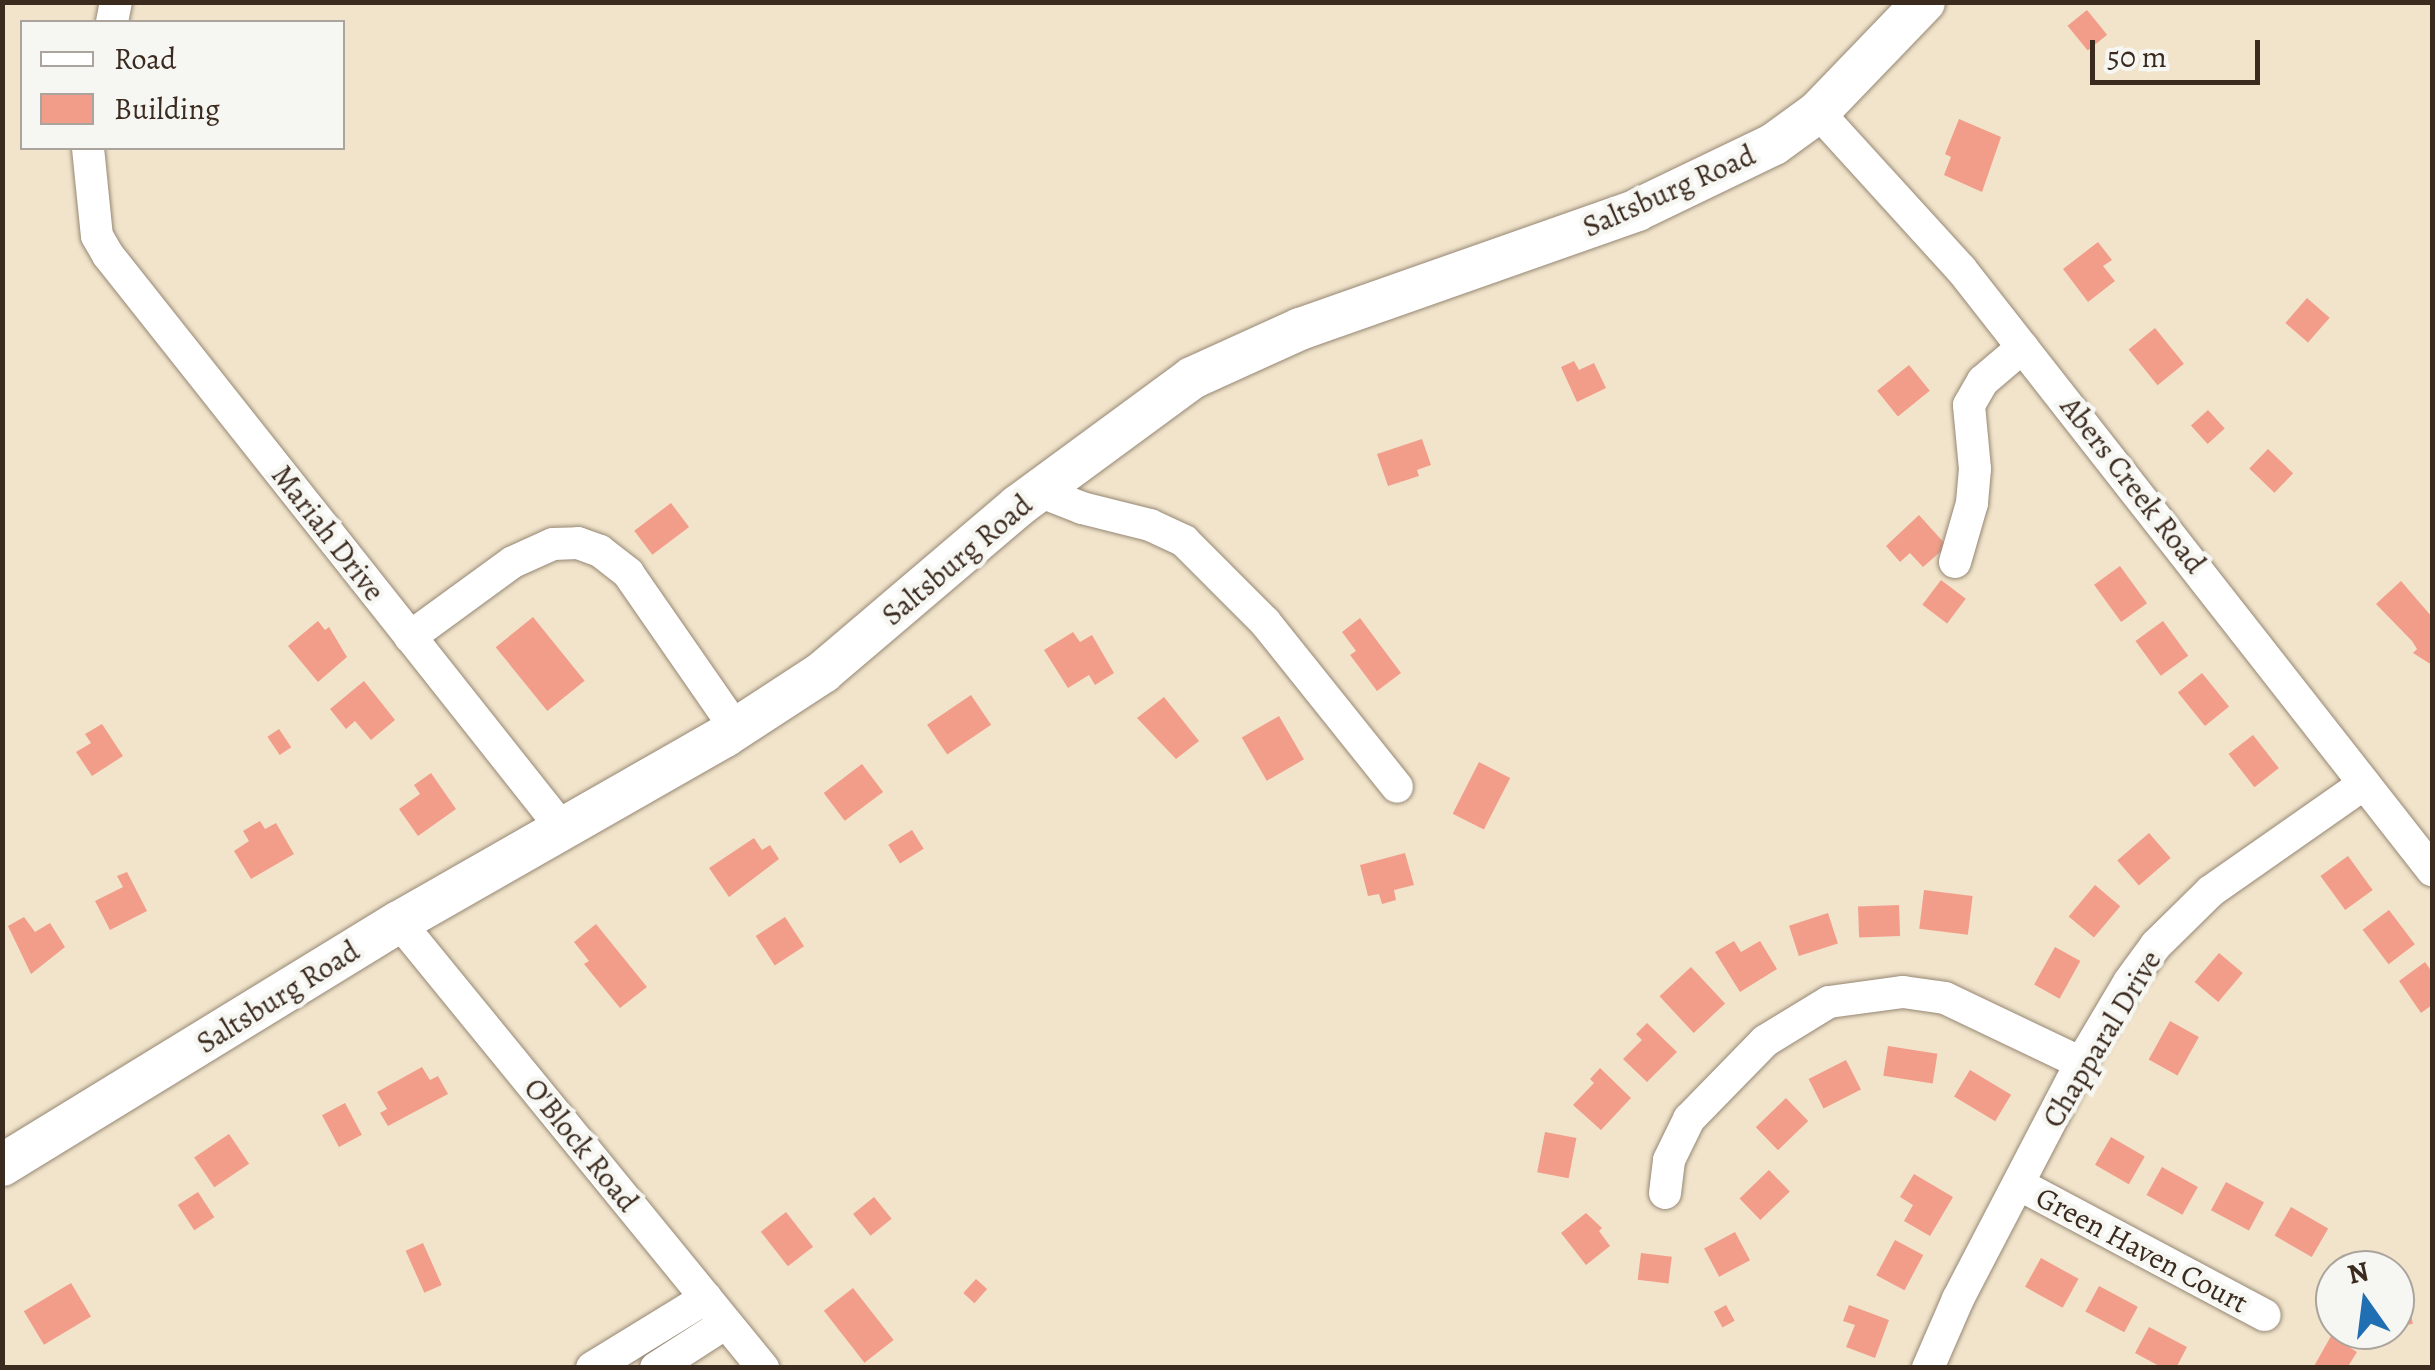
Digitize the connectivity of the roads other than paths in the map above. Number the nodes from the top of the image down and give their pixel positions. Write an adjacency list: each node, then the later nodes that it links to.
1 (1910, 6): 2 (main road, Saltsburg Road)
2 (1818, 112): 4 (street, Abers Creek Road); 5 (main road, Saltsburg Road)
3 (88, 150): 7 (street, Mariah Drive)
4 (2023, 346): 6 (street); 9 (street, Abers Creek Road)
5 (1038, 491): 8 (main road, Saltsburg Road); 10 (street)
6 (1955, 562)
7 (410, 637): 8 (street); 11 (street, Mariah Drive)
8 (736, 729): 11 (main road, Saltsburg Road)
9 (2364, 784): 12 (street, Abers Creek Road); 14 (street, Chapparal Drive)
10 (1396, 787)
11 (562, 828): 13 (main road, Saltsburg Road)
12 (2432, 870)
13 (399, 922): 15 (main road, Saltsburg Road); 18 (street, O'Block Road)
14 (2081, 1063): 16 (street, Chapparal Drive); 17 (street)
15 (2, 1165)
16 (2020, 1185): 19 (street, Green Haven Court); 23 (street, Chapparal Drive)
17 (1665, 1193)
18 (716, 1311): 20 (street); 21 (street); 22 (street, O'Block Road)
19 (2264, 1314)
20 (592, 1368)
21 (656, 1368)
22 (763, 1368)
23 (1928, 1368)

